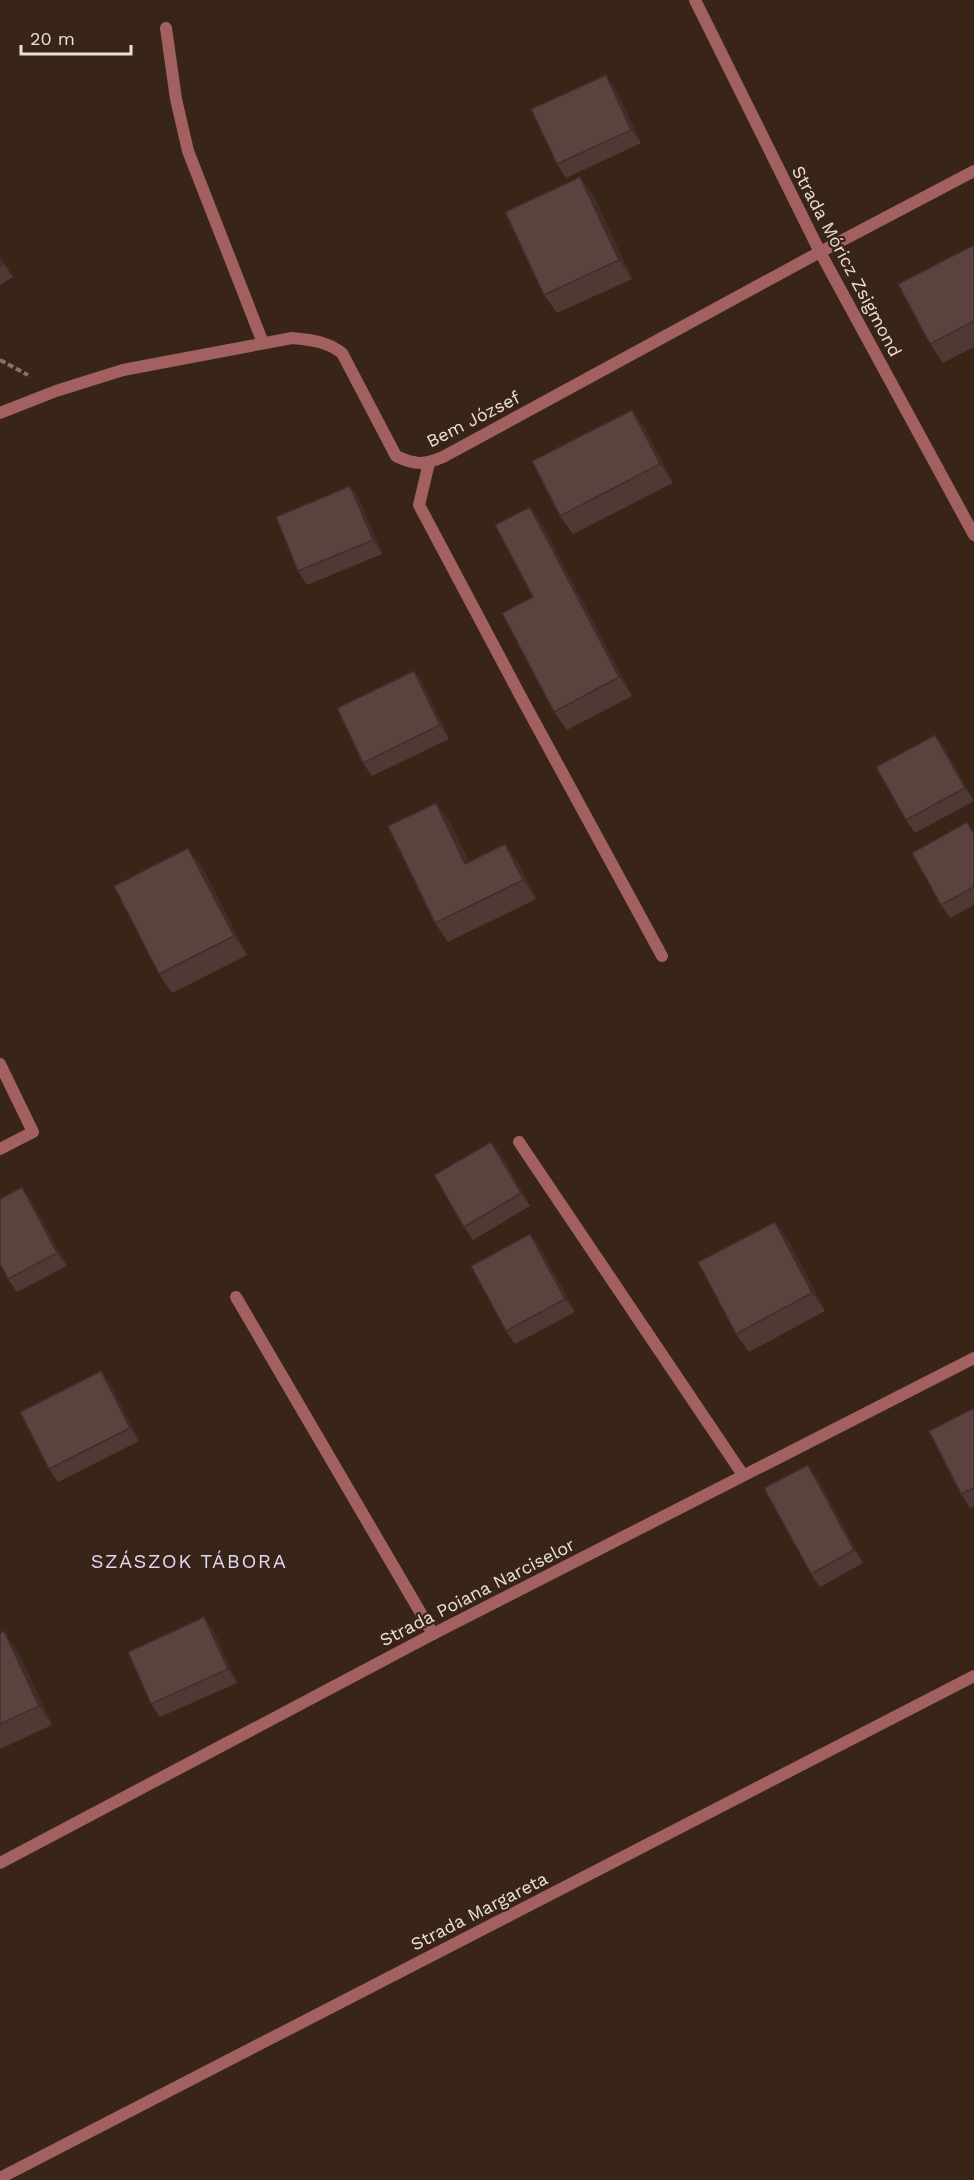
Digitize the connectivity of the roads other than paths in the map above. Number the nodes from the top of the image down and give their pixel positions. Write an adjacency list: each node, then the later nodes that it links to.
1 (695, 0): 4 (street, Strada Móricz Zsigmond)
2 (166, 28): 5 (street)
3 (974, 171): 4 (street, Bem József)
4 (820, 252): 7 (street, Bem József); 8 (street, Strada Móricz Zsigmond)
5 (263, 344): 6 (street, Bem József); 7 (street, Bem József)
6 (0, 413)
7 (429, 463): 9 (street)
8 (974, 535)
9 (662, 956)
10 (0, 1064): 12 (street)
11 (519, 1142): 15 (street)
12 (0, 1149)
13 (236, 1298): 16 (street)
14 (974, 1358): 15 (street, Strada Poiana Narciselor)
15 (743, 1475): 16 (street, Strada Poiana Narciselor)
16 (433, 1635): 18 (street, Strada Poiana Narciselor)
17 (974, 1676): 19 (street, Strada Margareta)
18 (0, 1863)
19 (0, 2178)

